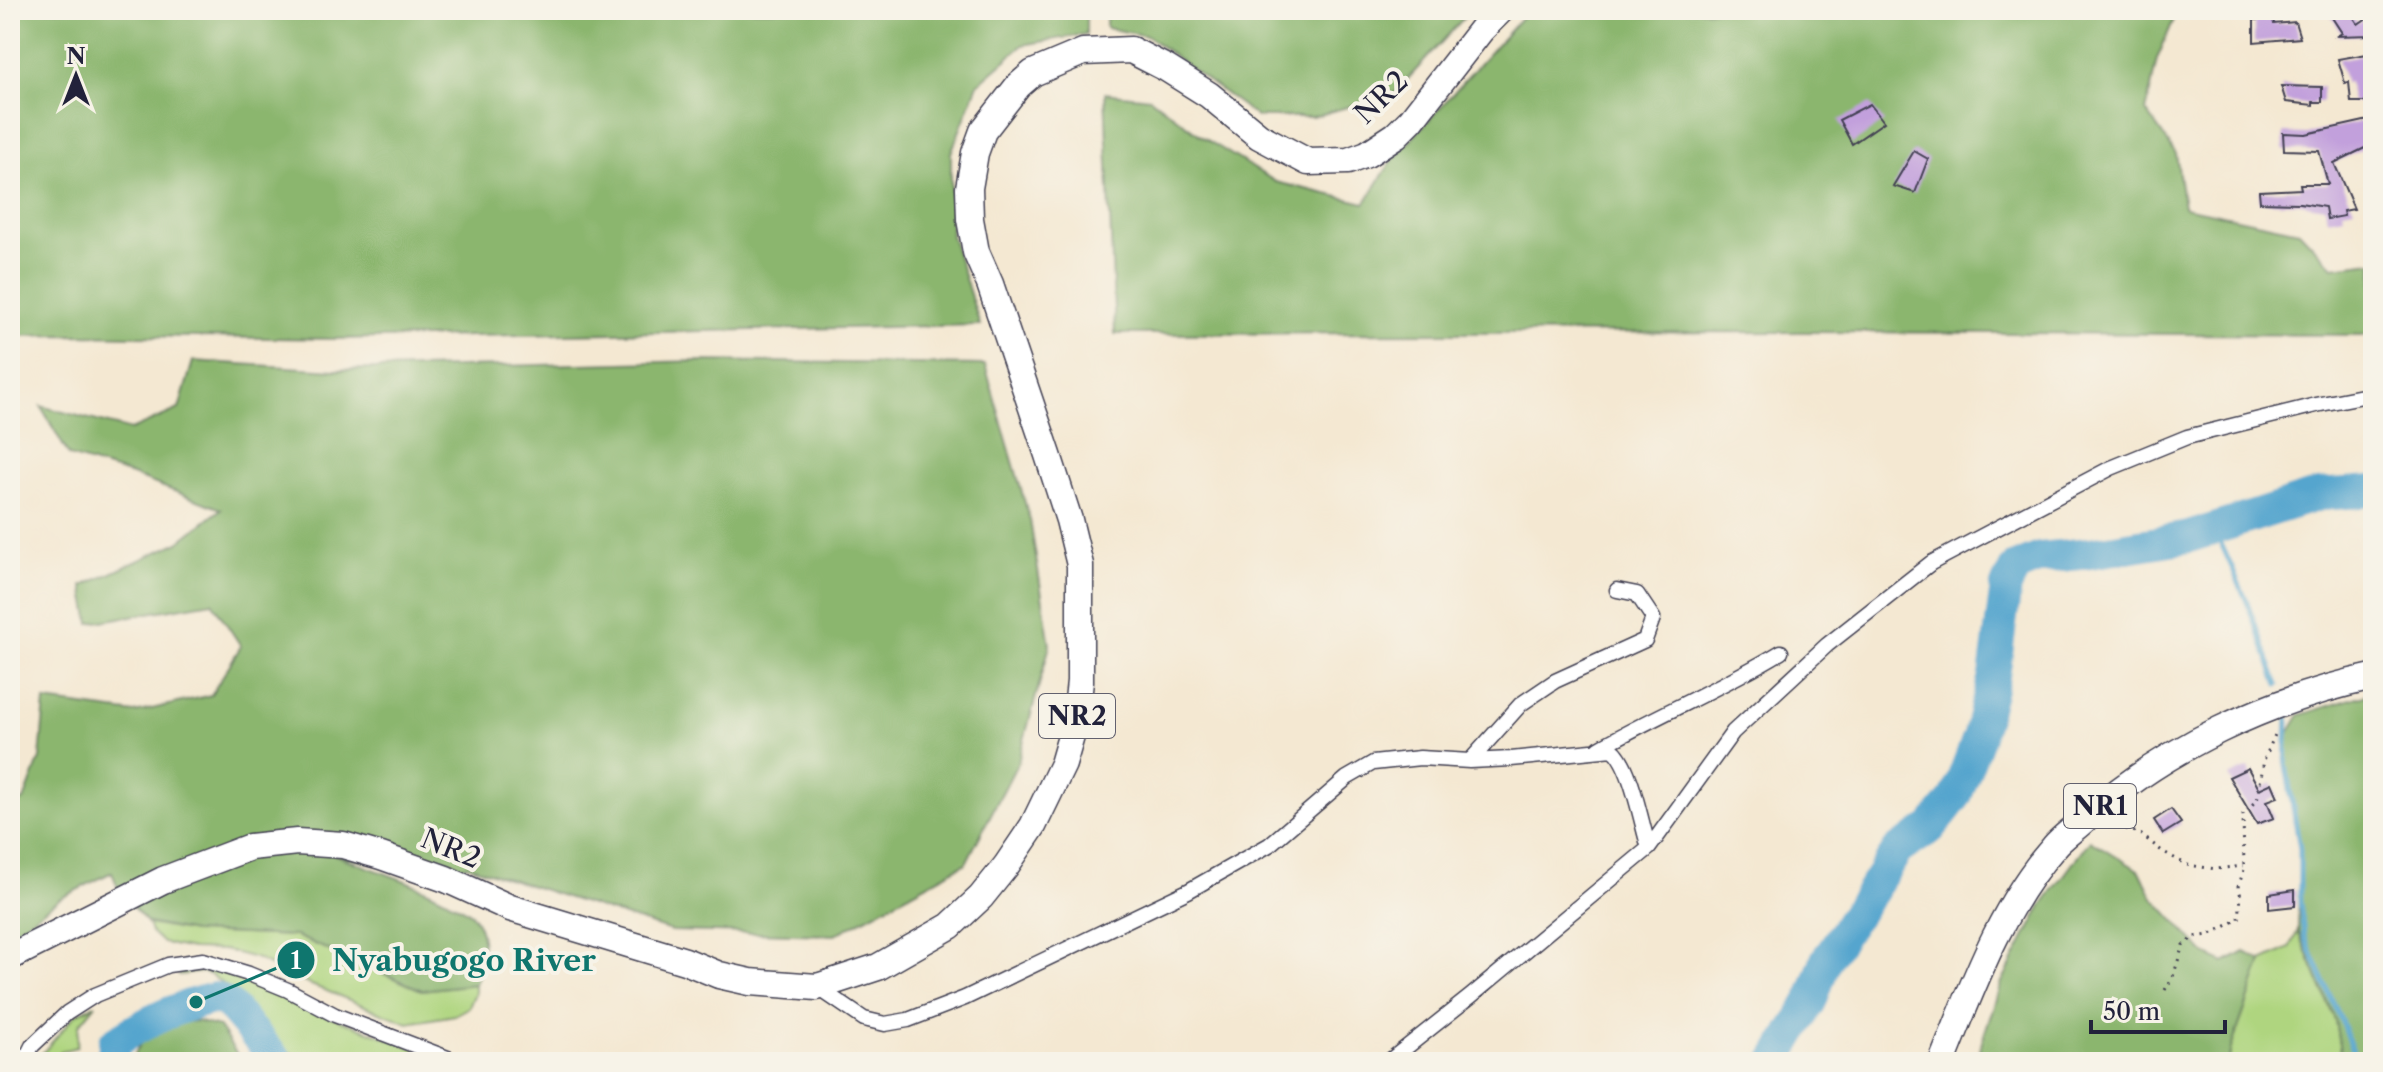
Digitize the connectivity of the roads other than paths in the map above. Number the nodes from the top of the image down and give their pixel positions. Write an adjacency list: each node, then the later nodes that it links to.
1 (1501, 10): 10 (highway, NR2 / NR2)
2 (2373, 394): 8 (street)
3 (1617, 590): 7 (street)
4 (1781, 652): 6 (street)
5 (2373, 677): 14 (highway, NR1)
6 (1599, 749): 7 (street); 8 (street)
7 (1470, 761): 10 (street)
8 (1649, 848): 13 (street)
9 (10, 957): 10 (highway, NR2 / NR2)
10 (817, 987)
11 (24, 1062): 12 (street)
12 (458, 1062)
13 (1388, 1062)
14 (1942, 1062)

